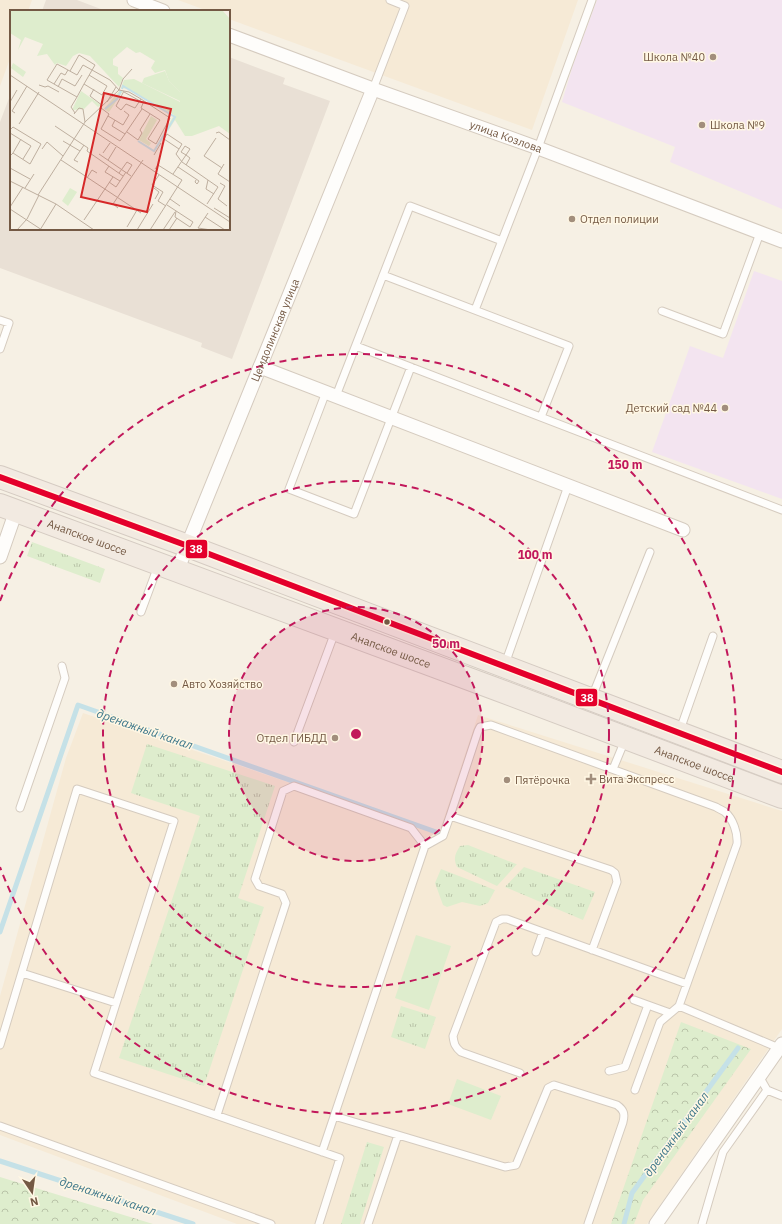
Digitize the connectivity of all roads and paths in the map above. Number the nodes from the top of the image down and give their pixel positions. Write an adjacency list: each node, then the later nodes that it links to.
1 (134, 0): 4 (street)
2 (390, 0): 6 (lane)
3 (592, 0): 7 (lane)
4 (160, 10)
5 (230, 35): 6 (street, улица Козлова)
6 (373, 89): 7 (street, улица Козлова); 17 (street, Цемдолинская улица)
7 (538, 148): 8 (street, улица Козлова); 10 (lane)
8 (760, 233): 9 (street, улица Козлова); 13 (lane)
9 (782, 241)
10 (502, 242): 11 (lane); 12 (lane)
11 (383, 275): 12 (lane); 15 (lane)
12 (475, 310): 20 (lane)
13 (662, 311)
14 (0, 320): 16 (lane)
15 (356, 346): 18 (lane); 19 (lane)
16 (0, 349)
17 (260, 367): 19 (street); 27 (street, Цемдолинская улица)
18 (411, 367): 20 (lane); 21 (lane)
19 (331, 394): 21 (street); 21 (lane)
20 (541, 417): 25 (lane)
21 (392, 418): 23 (street)
22 (0, 477): 27 (highway)
23 (568, 486): 26 (street); 35 (lane)
24 (8, 508): 29 (street); 30 (highway, Анапское шоссе)
25 (782, 510)
26 (683, 530)
27 (188, 546): 30 (street, Цемдолинская улица); 35 (highway)
28 (650, 552): 36 (lane)
29 (0, 557)
30 (168, 568): 31 (lane); 32 (highway, Анапское шоссе)
31 (141, 612)
32 (336, 630): 38 (highway, Анапское шоссе); 39 (lane)
33 (713, 636): 37 (lane)
34 (62, 666): 43 (lane)
35 (504, 666): 36 (highway)
36 (592, 699): 37 (highway)
37 (679, 732): 41 (highway)
38 (625, 738): 40 (lane); 42 (highway, Анапское шоссе)
39 (294, 742)
40 (613, 769): 44 (lane); 50 (lane)
41 (782, 772)
42 (782, 797)
43 (20, 808)
44 (450, 816): 45 (lane); 47 (lane)
45 (425, 846): 64 (lane); 65 (lane)
46 (543, 932): 47 (lane); 48 (lane); 59 (lane)
47 (592, 950): 50 (lane)
48 (536, 952)
49 (22, 973): 52 (lane); 52 (lane); 56 (lane)
50 (687, 984): 54 (lane)
51 (634, 1000): 53 (lane)
52 (116, 1002): 64 (lane)
53 (648, 1005): 55 (lane); 58 (lane)
54 (679, 1006): 55 (lane); 57 (lane)
55 (670, 1013): 61 (lane)
56 (0, 1045)
57 (781, 1046): 60 (street)
58 (609, 1071)
59 (520, 1074)
60 (758, 1076): 62 (lane); 73 (street)
61 (635, 1090)
62 (767, 1090): 63 (lane); 74 (lane)
63 (782, 1096)
64 (217, 1115): 68 (lane)
65 (334, 1116): 67 (lane); 68 (lane)
66 (0, 1126): 69 (lane)
67 (398, 1135): 71 (lane); 72 (lane)
68 (322, 1152): 70 (lane)
69 (272, 1224)
70 (319, 1224)
71 (368, 1224)
72 (588, 1224)
73 (656, 1224)
74 (702, 1224)

